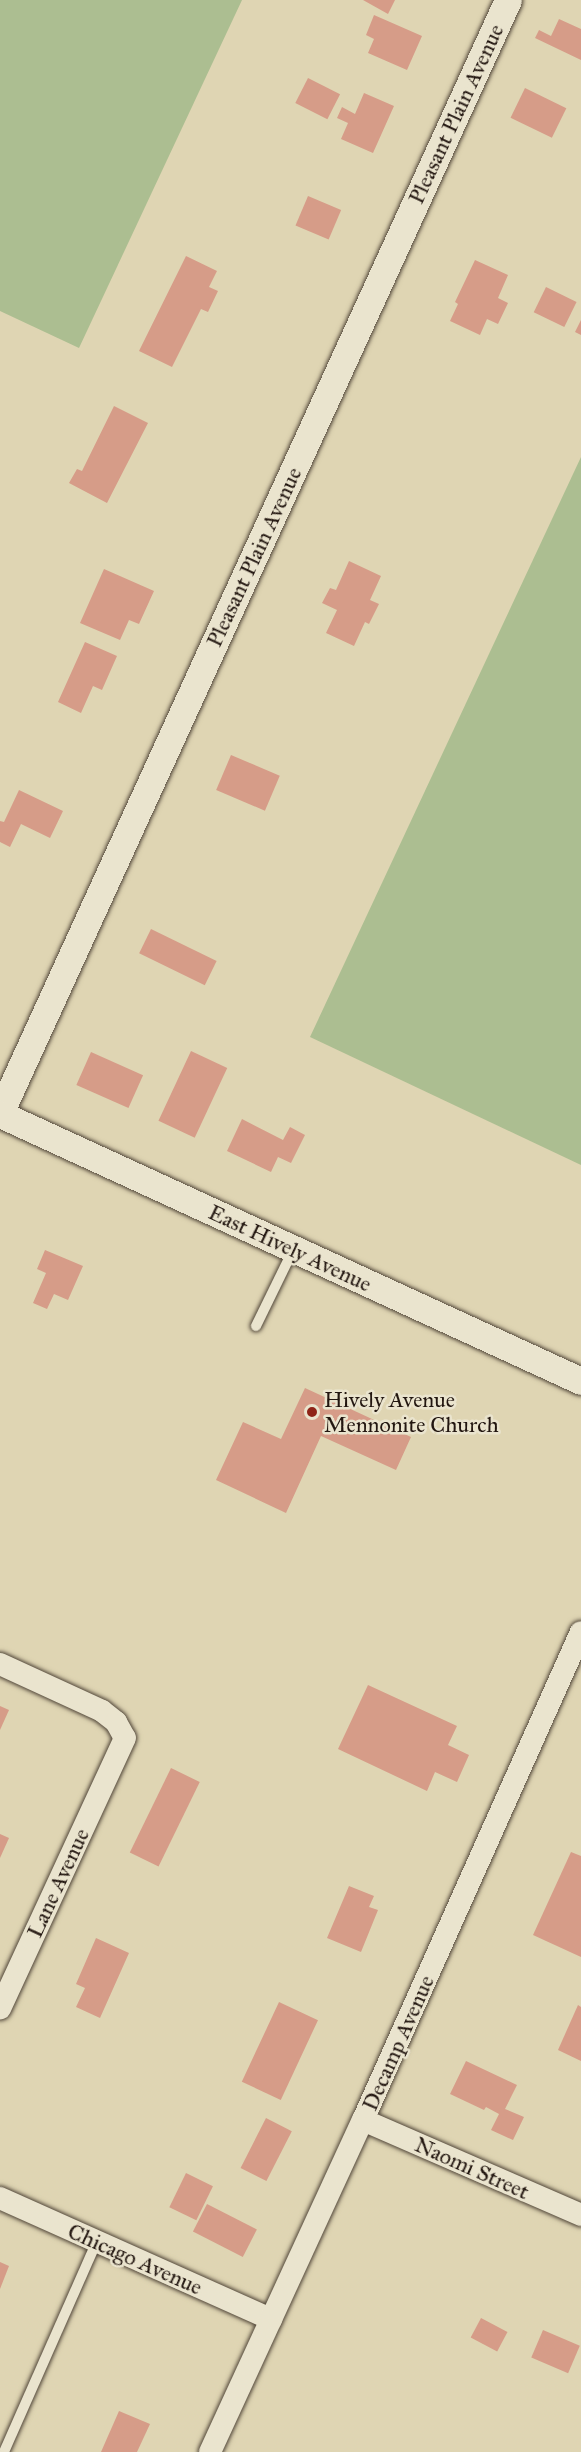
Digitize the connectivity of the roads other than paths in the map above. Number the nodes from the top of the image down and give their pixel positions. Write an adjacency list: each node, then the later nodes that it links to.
1 (508, 0): 2 (street, Pleasant Plain Avenue)
2 (0, 1114): 3 (street, East Hively Avenue)
3 (294, 1250): 4 (lane); 5 (street, East Hively Avenue)
4 (256, 1326)
5 (581, 1382)
6 (581, 1632): 9 (street, Decamp Avenue)
7 (0, 1664): 8 (street, Lane Avenue)
8 (0, 2008)
9 (363, 2120): 11 (street, Naomi Street); 13 (street, Decamp Avenue)
10 (0, 2198): 12 (street, Chicago Avenue)
11 (581, 2215)
12 (97, 2241): 13 (street, Chicago Avenue); 14 (lane)
13 (271, 2319): 15 (street, Decamp Avenue)
14 (4, 2452)
15 (210, 2452)

